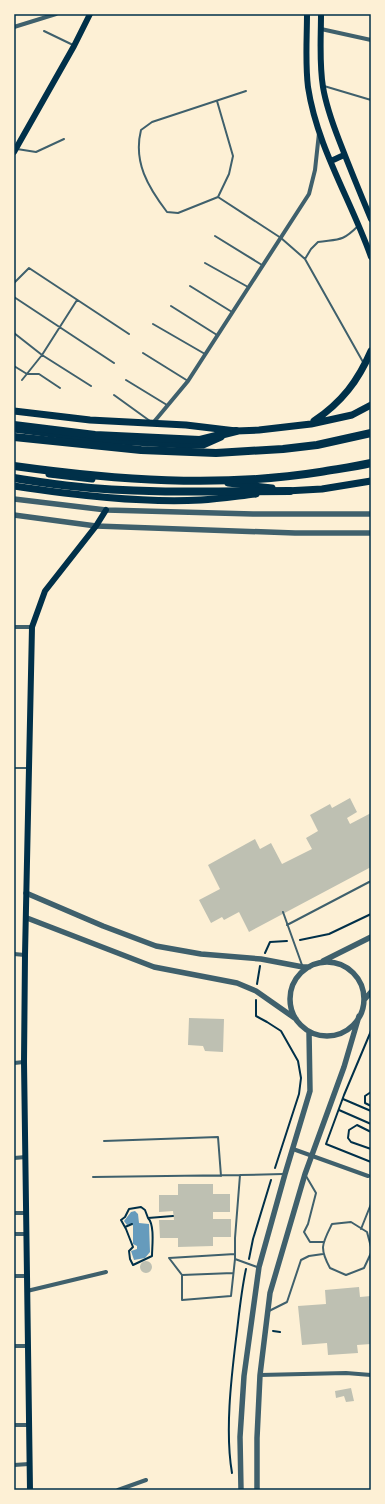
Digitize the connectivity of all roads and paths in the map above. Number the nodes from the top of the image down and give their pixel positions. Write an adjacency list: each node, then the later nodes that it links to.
1 (56, 14): 5 (street)
2 (90, 14): 9 (main road)
3 (307, 14): 14 (main road)
4 (321, 14): 6 (main road)
5 (14, 27)
6 (321, 29): 8 (street); 10 (main road)
7 (44, 31): 9 (lane)
8 (371, 40)
9 (74, 46): 16 (main road)
10 (323, 86): 12 (lane); 17 (main road)
11 (246, 91): 13 (lane)
12 (371, 100)
13 (217, 101): 19 (lane); 19 (lane)
14 (319, 130): 18 (main road); 23 (street)
15 (64, 139): 16 (lane)
16 (15, 150)
17 (344, 155): 18 (main road); 20 (main road)
18 (331, 161): 21 (main road)
19 (218, 197): 23 (lane)
20 (371, 219)
21 (359, 224): 24 (main road); 25 (lane)
22 (215, 236): 27 (lane)
23 (281, 238): 25 (lane); 27 (street)
24 (371, 257)
25 (305, 259): 45 (lane)
26 (205, 263): 30 (lane)
27 (263, 265): 30 (street)
28 (14, 283): 32 (lane)
29 (190, 286): 34 (lane)
30 (249, 288): 34 (street)
31 (14, 297): 36 (lane)
32 (77, 300): 36 (lane); 38 (lane)
33 (171, 306): 39 (lane)
34 (233, 313): 39 (street)
35 (152, 324): 43 (lane)
36 (58, 328): 42 (lane); 44 (lane)
37 (14, 332): 42 (lane)
38 (129, 334)
39 (218, 335): 43 (street)
40 (371, 351): 45 (main road)
41 (143, 353): 50 (lane)
42 (42, 355): 47 (lane); 51 (lane)
43 (206, 355): 50 (street)
44 (114, 363)
45 (365, 365): 58 (main road)
46 (14, 366): 47 (lane)
47 (27, 374): 48 (lane); 52 (lane)
48 (22, 380)
49 (126, 380): 55 (lane)
50 (188, 381): 55 (street)
51 (91, 386)
52 (60, 388)
53 (114, 395): 57 (lane)
54 (371, 405): 58 (main road)
55 (168, 406): 57 (street)
56 (14, 412): 57 (main road)
57 (153, 423): 60 (main road)
58 (311, 424): 60 (main road)
59 (15, 427): 60 (highway)
60 (236, 431)
61 (371, 432): 62 (highway)
62 (14, 437)
63 (371, 463): 64 (highway)
64 (14, 466)
65 (14, 470): 69 (main road)
66 (14, 478): 69 (highway)
67 (371, 481): 69 (main road)
68 (14, 486): 69 (main road)
69 (290, 491)
70 (14, 499): 71 (street)
71 (106, 510): 72 (street); 74 (main road)
72 (371, 514)
73 (14, 515): 74 (street)
74 (96, 526): 75 (street); 77 (main road)
75 (371, 533)
76 (14, 627): 77 (street)
77 (32, 627): 79 (main road)
78 (14, 768): 79 (lane)
79 (30, 768): 81 (main road)
80 (371, 881): 85 (lane)
81 (26, 893): 84 (main road); 90 (street)
82 (283, 912): 85 (lane)
83 (371, 914): 87 (path)
84 (26, 918): 89 (main road); 93 (street)
85 (287, 925): 87 (lane)
86 (371, 937): 91 (street)
87 (293, 941): 90 (path); 92 (lane)
88 (14, 954): 89 (street)
89 (25, 955): 101 (main road)
90 (261, 959): 92 (street); 93 (path)
91 (320, 962): 92 (street); 95 (street)
92 (306, 967): 98 (street)
93 (256, 991): 96 (path); 98 (street)
94 (371, 992): 95 (street)
95 (364, 1000): 97 (street)
96 (256, 1016)
97 (360, 1016): 100 (street); 112 (street)
98 (296, 1019): 100 (street)
99 (371, 1031): 104 (path)
100 (309, 1032): 110 (street)
101 (24, 1062): 102 (street); 118 (main road)
102 (14, 1063)
103 (371, 1092): 105 (path)
104 (343, 1098): 106 (path); 107 (path)
105 (371, 1106)
106 (339, 1110): 108 (path); 114 (path)
107 (371, 1111)
108 (371, 1124)
109 (288, 1128): 110 (path)
110 (298, 1132): 115 (street)
111 (371, 1132): 116 (path)
112 (317, 1140): 114 (path); 117 (street)
113 (104, 1141): 124 (lane)
114 (326, 1144): 120 (path)
115 (293, 1149): 117 (street); 121 (street)
116 (371, 1149)
117 (311, 1156): 122 (street); 125 (street)
118 (26, 1157): 119 (street); 129 (main road)
119 (14, 1158)
120 (371, 1162)
121 (285, 1174): 123 (lane); 143 (street)
122 (305, 1174): 137 (lane); 150 (street)
123 (240, 1175): 124 (lane); 140 (lane)
124 (221, 1176): 126 (lane)
125 (368, 1176)
126 (93, 1177)
127 (371, 1204): 134 (lane)
128 (14, 1213): 129 (street)
129 (26, 1213): 136 (main road)
130 (174, 1216): 131 (path)
131 (148, 1218): 133 (path); 133 (path)
132 (132, 1224): 133 (path)
133 (125, 1227)
134 (361, 1229): 137 (lane); 138 (lane)
135 (14, 1234): 136 (street)
136 (26, 1234): 148 (main road)
137 (324, 1242): 141 (lane)
138 (371, 1248)
139 (371, 1253): 141 (lane)
140 (235, 1254): 142 (lane); 146 (lane)
141 (323, 1254): 150 (lane)
142 (235, 1259): 143 (lane); 145 (lane)
143 (259, 1267): 162 (street)
144 (106, 1272): 149 (street)
145 (233, 1273): 146 (lane); 146 (lane)
146 (182, 1274)
147 (14, 1276): 148 (street)
148 (27, 1276): 149 (main road)
149 (27, 1291): 152 (main road)
150 (268, 1312): 153 (street)
151 (14, 1346): 152 (street)
152 (28, 1346): 156 (main road)
153 (260, 1374): 154 (street); 163 (street)
154 (371, 1375)
155 (14, 1425): 156 (street)
156 (29, 1425): 157 (main road)
157 (29, 1464): 158 (street); 160 (main road)
158 (14, 1465)
159 (146, 1480): 161 (street)
160 (30, 1490)
161 (118, 1490)
162 (241, 1490)
163 (257, 1490)

